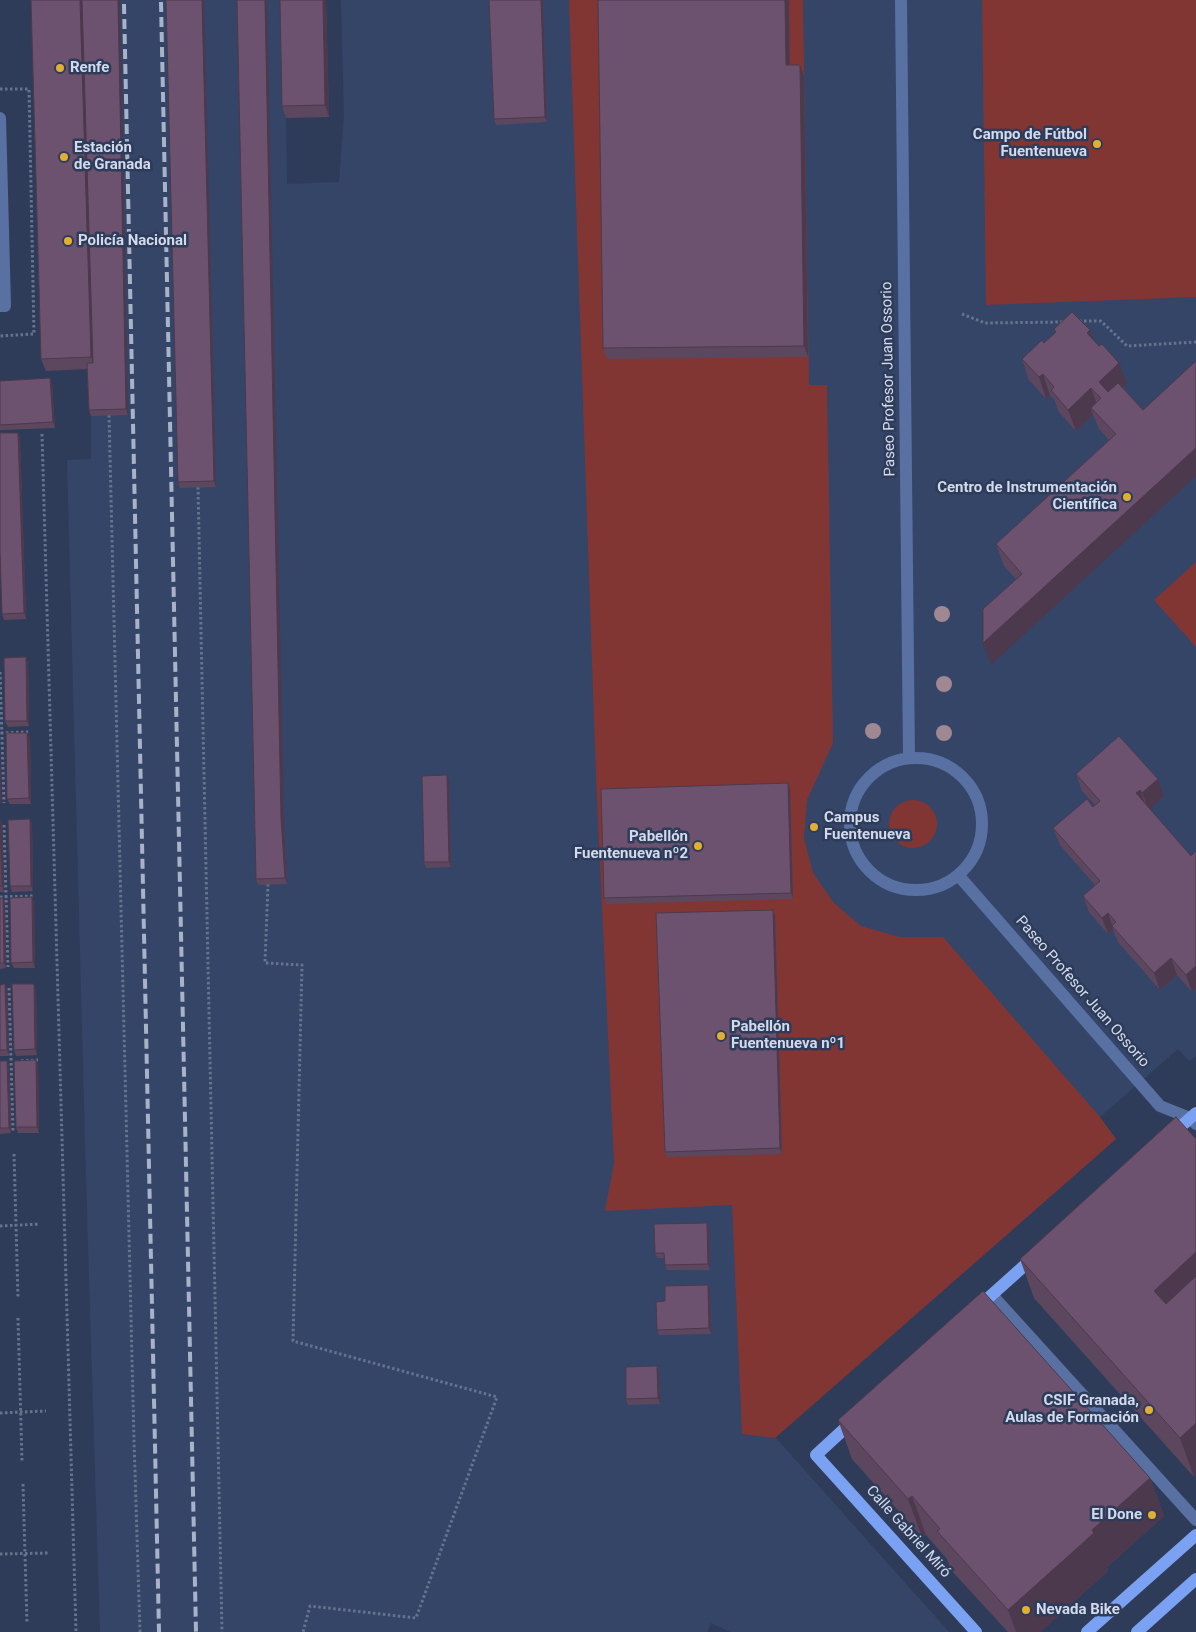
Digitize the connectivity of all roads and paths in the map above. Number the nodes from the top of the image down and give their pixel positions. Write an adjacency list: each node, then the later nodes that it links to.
1 (901, 0): 14 (street, Paseo Profesor Juan Ossorio)
2 (0, 89): 6 (path)
3 (0, 118): 4 (street)
4 (0, 306)
5 (962, 314): 7 (path)
6 (0, 336)
7 (1196, 342)
8 (109, 415): 53 (path)
9 (42, 434): 52 (path)
10 (198, 487): 54 (path)
11 (0, 672): 13 (path)
12 (28, 732): 13 (path)
13 (1, 733): 15 (path)
14 (909, 757): 17 (street); 17 (street)
15 (4, 803)
16 (4, 825): 21 (path)
17 (959, 876): 27 (street, Paseo Profesor Juan Ossorio)
18 (268, 884): 55 (path)
19 (33, 896): 21 (path)
20 (0, 897): 21 (path)
21 (6, 897): 22 (path)
22 (8, 968)
23 (9, 988): 25 (path)
24 (38, 1060): 25 (path)
25 (11, 1061): 26 (path); 28 (path)
26 (6, 1062)
27 (1194, 1118): 29 (main road)
28 (13, 1131)
29 (1160, 1144)
30 (14, 1154): 33 (path)
31 (40, 1224): 33 (path)
32 (0, 1226): 33 (path)
33 (16, 1226): 36 (path)
34 (1043, 1249): 35 (main road)
35 (992, 1295): 37 (main road); 45 (street)
36 (18, 1297)
37 (970, 1315)
38 (18, 1318): 41 (path)
39 (46, 1411): 41 (path)
40 (0, 1412): 41 (path)
41 (21, 1412): 43 (path)
42 (860, 1415): 56 (main road, Calle Gabriel Miró)
43 (22, 1461)
44 (23, 1484): 49 (path)
45 (1196, 1520)
46 (1196, 1534): 57 (main road)
47 (49, 1553): 49 (path)
48 (0, 1554): 49 (path)
49 (25, 1554): 51 (path)
50 (1196, 1580): 58 (main road)
51 (27, 1624)
52 (76, 1632)
53 (140, 1632)
54 (222, 1632)
55 (303, 1632)
56 (976, 1632)
57 (1087, 1632)
58 (1137, 1632)

